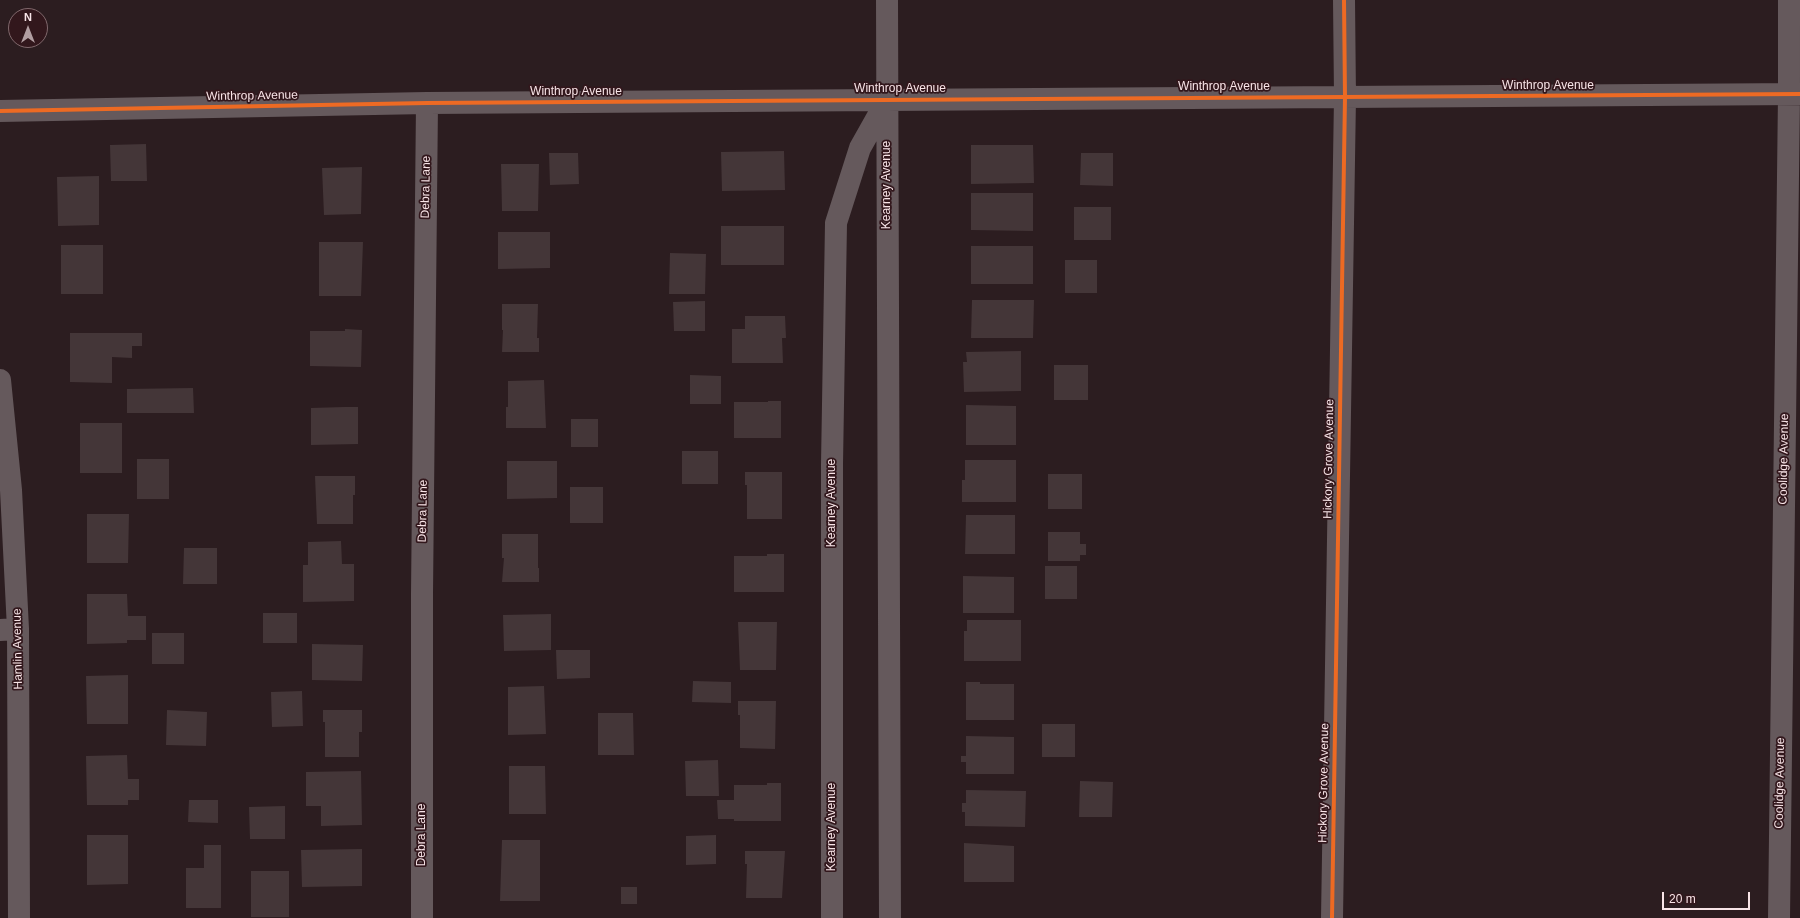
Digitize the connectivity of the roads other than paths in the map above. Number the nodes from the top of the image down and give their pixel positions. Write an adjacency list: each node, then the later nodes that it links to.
1 (887, 0): 6 (street, Kearney Avenue)
2 (1344, 0): 5 (street, Hickory Grove Avenue)
3 (1789, 0): 4 (street, Coolidge Avenue)
4 (1794, 94): 5 (street, Winthrop Avenue); 16 (street, Coolidge Avenue)
5 (1345, 97): 6 (street, Winthrop Avenue); 15 (street, Hickory Grove Avenue)
6 (887, 99): 7 (street, Winthrop Avenue); 13 (street, Kearney Avenue); 14 (street, Kearney Avenue)
7 (427, 103): 8 (street, Winthrop Avenue); 12 (street, Debra Lane)
8 (0, 111)
9 (0, 380): 10 (street, Hamlin Avenue)
10 (9, 629): 11 (street, Hamlin Avenue)
11 (20, 918)
12 (422, 918)
13 (832, 918)
14 (890, 918)
15 (1332, 918)
16 (1778, 918)

